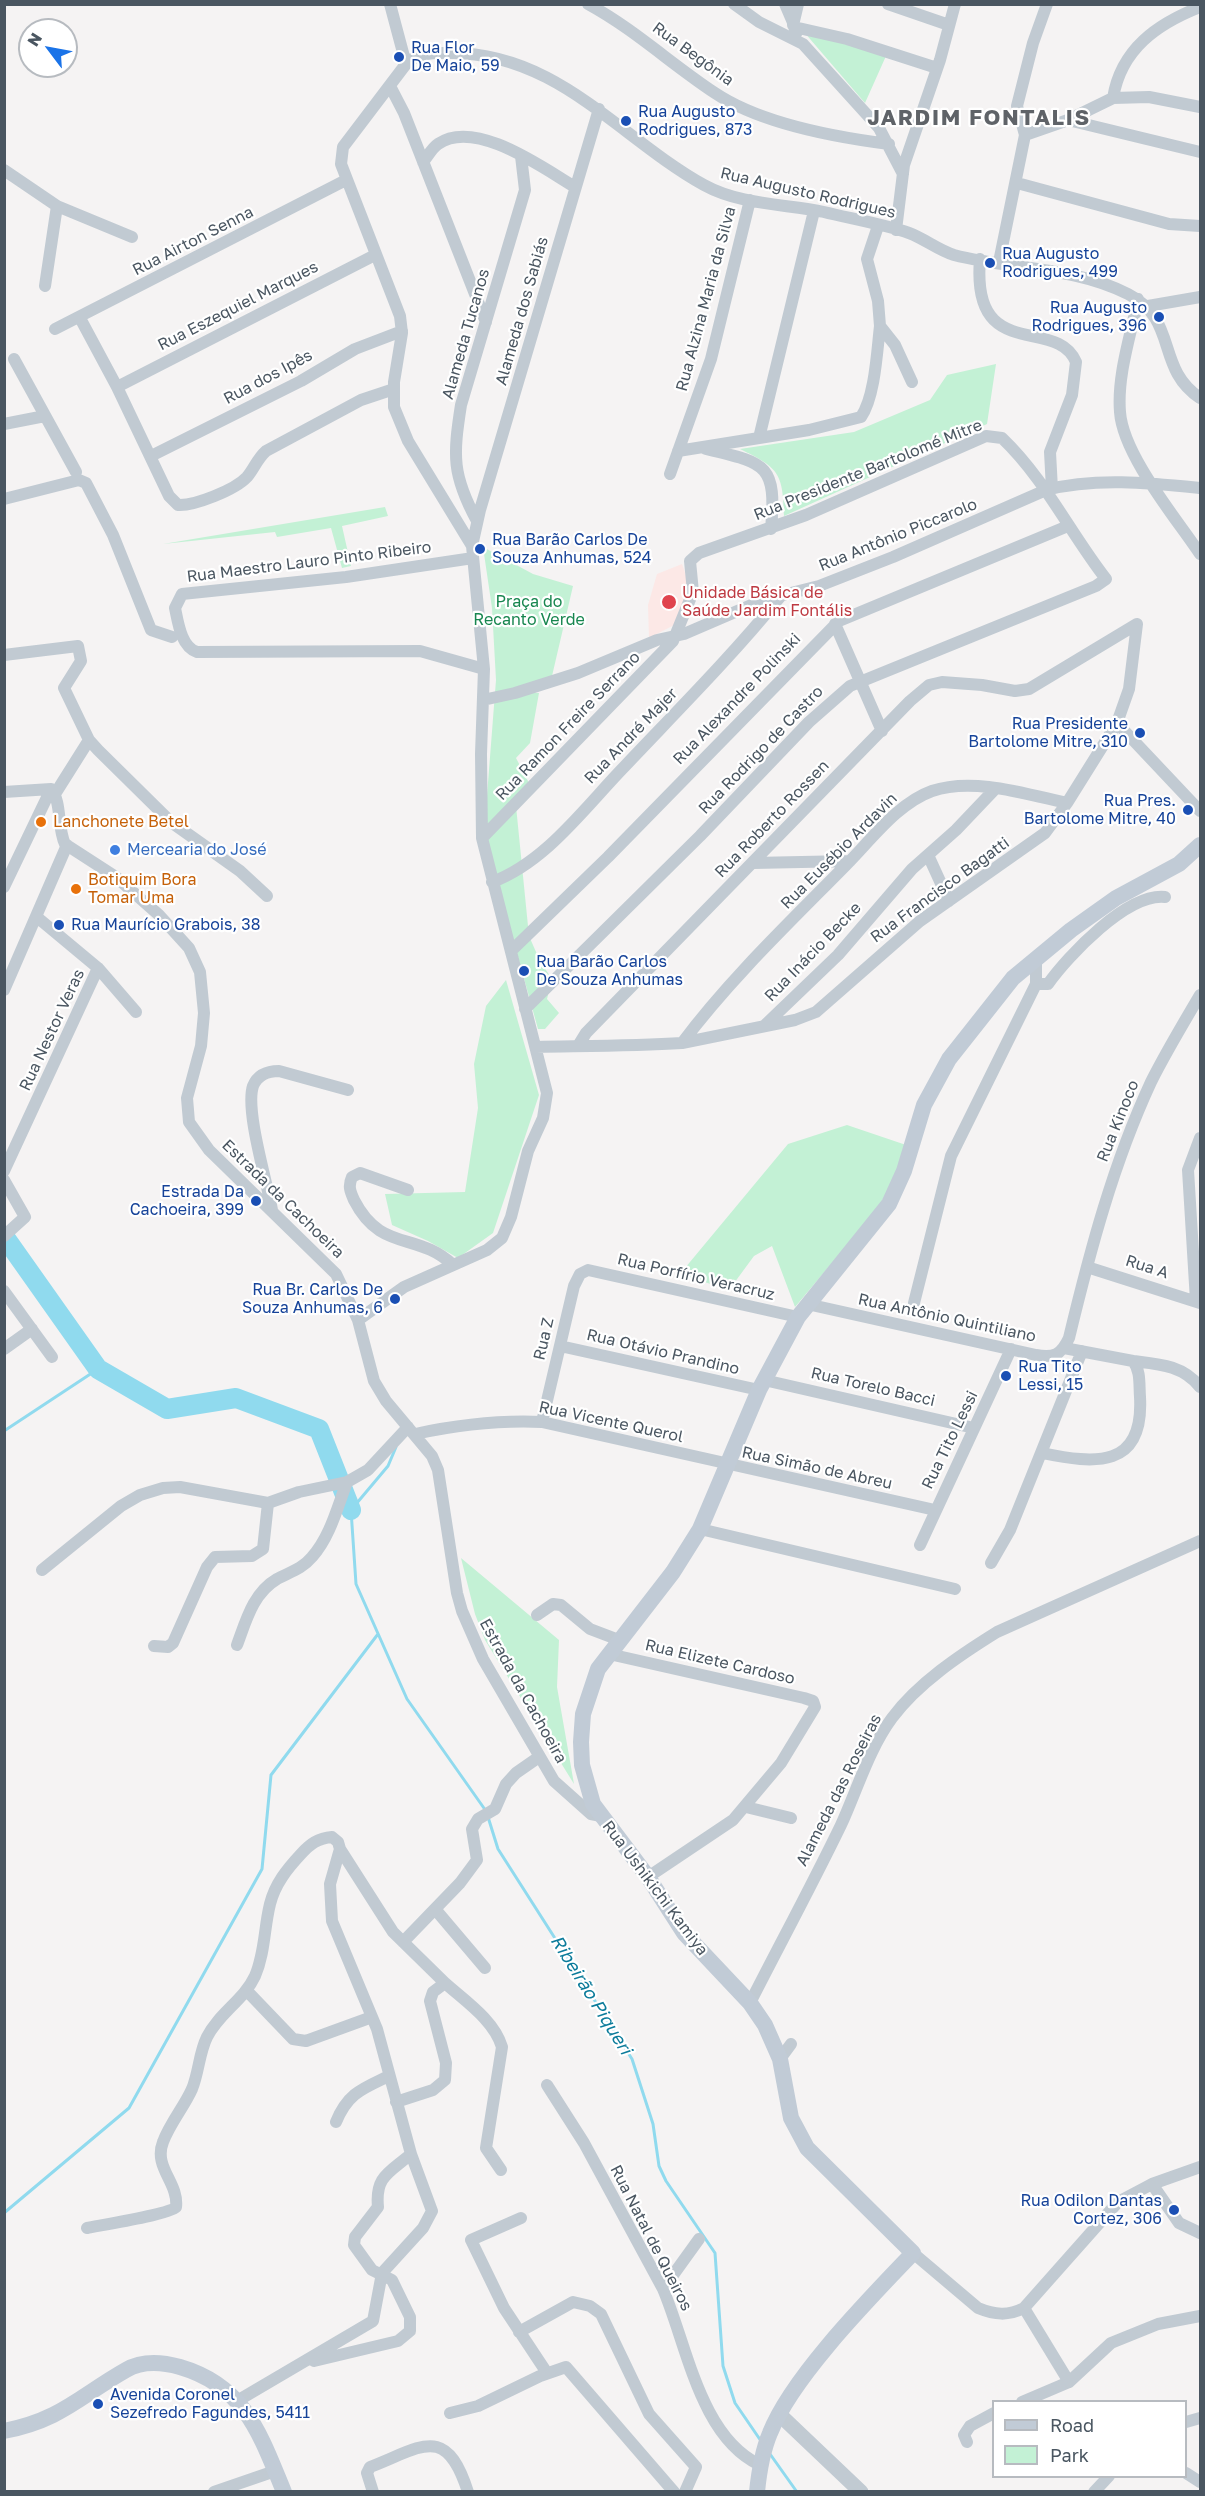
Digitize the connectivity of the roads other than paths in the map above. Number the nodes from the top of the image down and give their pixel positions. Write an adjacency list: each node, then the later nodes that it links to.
1 (390, 4): 13 (street)
2 (588, 4): 21 (street, Rua Begônia)
3 (734, 4): 12 (street)
4 (785, 4): 11 (street)
5 (798, 4): 11 (street)
6 (888, 4): 10 (street)
7 (955, 4): 10 (street)
8 (1047, 4): 20 (street)
9 (1200, 7): 16 (street)
10 (949, 25): 14 (street)
11 (794, 26): 12 (street); 14 (street)
12 (803, 44): 21 (street)
13 (406, 64): 15 (street); 18 (street, Rua Augusto Rodrigues)
14 (937, 68): 26 (street)
15 (390, 86): 24 (street); 27 (street)
16 (1113, 98): 17 (street); 19 (street)
17 (1200, 107)
18 (599, 109): 29 (street, Alameda dos Sabiás); 30 (street, Rua Augusto Rodrigues)
19 (1068, 120): 20 (street); 22 (street)
20 (1025, 135): 28 (street)
21 (889, 144): 26 (street)
22 (1200, 152)
23 (521, 156): 24 (street); 29 (street); 44 (street, Alameda Tucanos)
24 (423, 162): 44 (street)
25 (4, 170): 31 (street)
26 (903, 174): 35 (street)
27 (346, 180): 37 (street); 43 (street, Rua Airton Senna)
28 (1017, 183): 34 (street); 39 (street)
29 (575, 187): 65 (street, Alameda dos Sabiás)
30 (750, 200): 32 (street, Rua Augusto Rodrigues); 57 (street, Rua Alzina Maria da Silva)
31 (57, 206): 36 (street); 40 (street)
32 (814, 211): 33 (street, Rua Augusto Rodrigues); 55 (street)
33 (878, 226): 35 (street, Rua Augusto Rodrigues); 45 (street)
34 (1200, 226)
35 (897, 230): 38 (street, Rua Augusto Rodrigues)
36 (132, 237)
37 (375, 255): 47 (street); 50 (street, Rua Eszequiel Marques)
38 (980, 259): 39 (street, Rua Augusto Rodrigues); 63 (street)
39 (999, 262): 42 (street, Rua Augusto Rodrigues)
40 (45, 286)
41 (1200, 297): 42 (street)
42 (1143, 302): 52 (street); 61 (street)
43 (80, 318): 46 (street, Rua Airton Senna); 50 (street)
44 (486, 322): 65 (street, Alameda Tucanos)
45 (880, 326): 49 (street); 55 (street)
46 (55, 329)
47 (402, 331): 51 (street); 58 (street, Rua dos Ipês)
48 (14, 359): 53 (street)
49 (912, 382)
50 (117, 387): 58 (street)
51 (394, 389): 58 (street); 68 (street)
52 (1200, 398)
53 (45, 416): 54 (street); 59 (street)
54 (4, 424)
55 (759, 438): 56 (street)
56 (700, 448): 57 (street); 67 (street)
57 (678, 451): 60 (street, Rua Alzina Maria da Silva)
58 (151, 456)
59 (75, 472)
60 (670, 474)
61 (1153, 484): 62 (street, Rua Antônio Piccarolo); 63 (street, Rua Antônio Piccarolo); 69 (street)
62 (1200, 488)
63 (1049, 489): 66 (street, Rua Presidente Bartolomé Mitre); 67 (street, Rua Presidente Bartolomé Mitre); 71 (street, Rua Antônio Piccarolo)
64 (4, 499): 74 (street)
65 (477, 521): 68 (street, Alameda dos Sabiás)
66 (1068, 526): 70 (street, Rua Presidente Bartolomé Mitre); 72 (street, Rua Alexandre Polinski)
67 (771, 529): 73 (street, Rua Presidente Bartolomé Mitre)
68 (472, 552): 76 (street); 76 (street, Rua Maestro Lauro Pinto Ribeiro)
69 (1200, 554)
70 (1106, 579): 77 (street, Rua Rodrigo de Castro)
71 (780, 597): 73 (street, Rua Antônio Piccarolo); 93 (street, Rua André Majer)
72 (835, 624): 77 (street); 99 (street, Rua Alexandre Polinski)
73 (675, 636): 78 (street, Rua Antônio Piccarolo); 87 (street, Rua Ramon Freire Serrano)
74 (172, 637)
75 (4, 655): 81 (street)
76 (484, 669): 78 (street)
77 (859, 683): 80 (street); 105 (street, Rua Rodrigo de Castro)
78 (483, 700): 87 (street)
79 (1117, 723): 80 (street, Rua Roberto Rossen); 85 (street); 86 (street)
80 (882, 730): 92 (street, Rua Roberto Rossen)
81 (89, 740): 83 (street); 95 (street)
82 (995, 789): 85 (street, Rua Eusébio Ardavin); 90 (street, Rua Inácio Becke); 91 (street, Rua Eusébio Ardavin)
83 (53, 791): 84 (street); 88 (street); 94 (street)
84 (4, 792)
85 (1067, 803): 97 (street, Rua Francisco Bagatti)
86 (1200, 811)
87 (482, 838): 93 (street)
88 (68, 845): 98 (street); 116 (street, Estrada da Cachoeira)
89 (1200, 845): 100 (main road, Rua Ushikichi Kamiya)
90 (928, 855): 97 (street); 107 (street, Rua Inácio Becke)
91 (850, 861): 92 (street); 108 (street, Rua Eusébio Ardavin)
92 (753, 863): 109 (street, Rua Roberto Rossen)
93 (492, 882): 99 (street)
94 (4, 887)
95 (267, 896)
96 (1165, 897): 102 (street)
97 (949, 901): 107 (street, Rua Francisco Bagatti)
98 (38, 918): 101 (street); 103 (street)
99 (511, 951): 105 (street)
100 (1036, 958): 102 (street); 124 (main road, Rua Ushikichi Kamiya)
101 (98, 968): 106 (street); 113 (street, Rua Nestor Veras)
102 (1036, 984): 123 (street)
103 (4, 990)
104 (1200, 995): 119 (street, Rua Kinoco)
105 (525, 1009): 110 (street)
106 (136, 1011)
107 (763, 1027): 108 (street, Rua Inácio Becke)
108 (682, 1043): 109 (street, Rua Inácio Becke)
109 (578, 1046): 110 (street, Rua Inácio Becke)
110 (537, 1047): 118 (street)
111 (348, 1090): 116 (street)
112 (1200, 1138): 122 (street)
113 (4, 1171)
114 (4, 1180): 117 (street)
115 (408, 1190): 118 (street)
116 (272, 1210): 125 (street, Estrada da Cachoeira)
117 (4, 1236)
118 (453, 1265): 125 (street)
119 (1087, 1268): 122 (street, Rua A); 128 (street)
120 (588, 1270): 124 (street, Rua Porfírio Veracruz); 127 (street, Rua Z)
121 (4, 1291): 126 (street)
122 (1198, 1302)
123 (914, 1303)
124 (802, 1310): 130 (street, Rua Antônio Quintiliano); 134 (main road, Rua Ushikichi Kamiya)
125 (358, 1320): 138 (street, Estrada da Cachoeira)
126 (32, 1329): 129 (street); 132 (street)
127 (560, 1346): 134 (street, Rua Otávio Prandino); 136 (street, Rua Z)
128 (1064, 1348): 130 (street, Rua Antônio Quintiliano); 131 (street)
129 (4, 1349)
130 (1011, 1349): 137 (street, Rua Tito Lessi)
131 (1082, 1351): 133 (street); 139 (street)
132 (52, 1357)
133 (1133, 1361): 135 (street); 139 (street)
134 (761, 1385): 137 (street, Rua Torelo Bacci); 140 (main road, Rua Ushikichi Kamiya)
135 (1200, 1387)
136 (542, 1422): 138 (street, Rua Vicente Querol); 140 (street, Rua Vicente Querol)
137 (974, 1428): 143 (street, Rua Tito Lessi)
138 (412, 1430): 141 (street); 155 (street, Estrada da Cachoeira)
139 (1042, 1453): 147 (street)
140 (727, 1465): 143 (street, Rua Simão de Abreu); 144 (main road, Rua Ushikichi Kamiya)
141 (347, 1482): 142 (street); 152 (street)
142 (268, 1503): 148 (street); 153 (street)
143 (935, 1510): 146 (street, Rua Tito Lessi)
144 (700, 1529): 149 (street); 151 (main road, Rua Ushikichi Kamiya)
145 (1200, 1541): 166 (street, Alameda das Roseiras)
146 (920, 1545)
147 (991, 1563)
148 (42, 1570)
149 (955, 1589)
150 (537, 1615): 151 (street)
151 (619, 1640): 154 (main road, Rua Ushikichi Kamiya)
152 (237, 1645)
153 (154, 1646)
154 (609, 1654): 156 (street, Rua Elizete Cardoso); 157 (main road, Rua Ushikichi Kamiya)
155 (539, 1757): 157 (street, Estrada da Cachoeira); 161 (street)
156 (746, 1807): 158 (street); 160 (street)
157 (601, 1816): 160 (main road, Rua Ushikichi Kamiya)
158 (791, 1818)
159 (340, 1849): 162 (street); 165 (street); 167 (street)
160 (648, 1877): 166 (main road, Rua Ushikichi Kamiya)
161 (435, 1909): 162 (street); 163 (street)
162 (403, 1942): 164 (street)
163 (485, 1968)
164 (445, 1983): 172 (street); 176 (street)
165 (247, 1991): 167 (street); 179 (street)
166 (750, 2003): 169 (main road, Rua Ushikichi Kamiya)
167 (372, 2017): 170 (street)
168 (791, 2044): 169 (street)
169 (780, 2059): 182 (main road, Rua Ushikichi Kamiya)
170 (389, 2076): 172 (street); 173 (street)
171 (547, 2085): 184 (street, Rua Natal de Queiros)
172 (396, 2102): 174 (street)
173 (336, 2122)
174 (411, 2154): 183 (street); 183 (street)
175 (1200, 2167): 177 (street)
176 (501, 2170)
177 (1152, 2184): 180 (street); 185 (street)
178 (521, 2218): 187 (street)
179 (87, 2228)
180 (1200, 2233)
181 (699, 2240): 184 (street)
182 (913, 2253): 185 (street); 195 (main road)
183 (382, 2272): 188 (street); 188 (street)
184 (663, 2289): 198 (street, Rua Natal de Queiros)
185 (1024, 2308): 190 (street)
186 (1200, 2316): 190 (street)
187 (519, 2332): 189 (street); 208 (street)
188 (301, 2364): 192 (street)
189 (547, 2373): 193 (street); 207 (street)
190 (1069, 2382): 191 (street)
191 (1027, 2400)
192 (237, 2401): 196 (main road); 199 (main road)
193 (450, 2413)
194 (992, 2414): 197 (street)
195 (780, 2415): 198 (main road); 210 (street)
196 (4, 2431)
197 (967, 2442)
198 (761, 2463): 209 (main road)
199 (275, 2471): 203 (street); 204 (main road)
200 (1187, 2474): 202 (street)
201 (1107, 2478): 211 (street)
202 (1200, 2482)
203 (214, 2492)
204 (284, 2492)
205 (373, 2492): 206 (street)
206 (468, 2492)
207 (674, 2492)
208 (685, 2492)
209 (757, 2492)
210 (861, 2492)
211 (1094, 2492)

